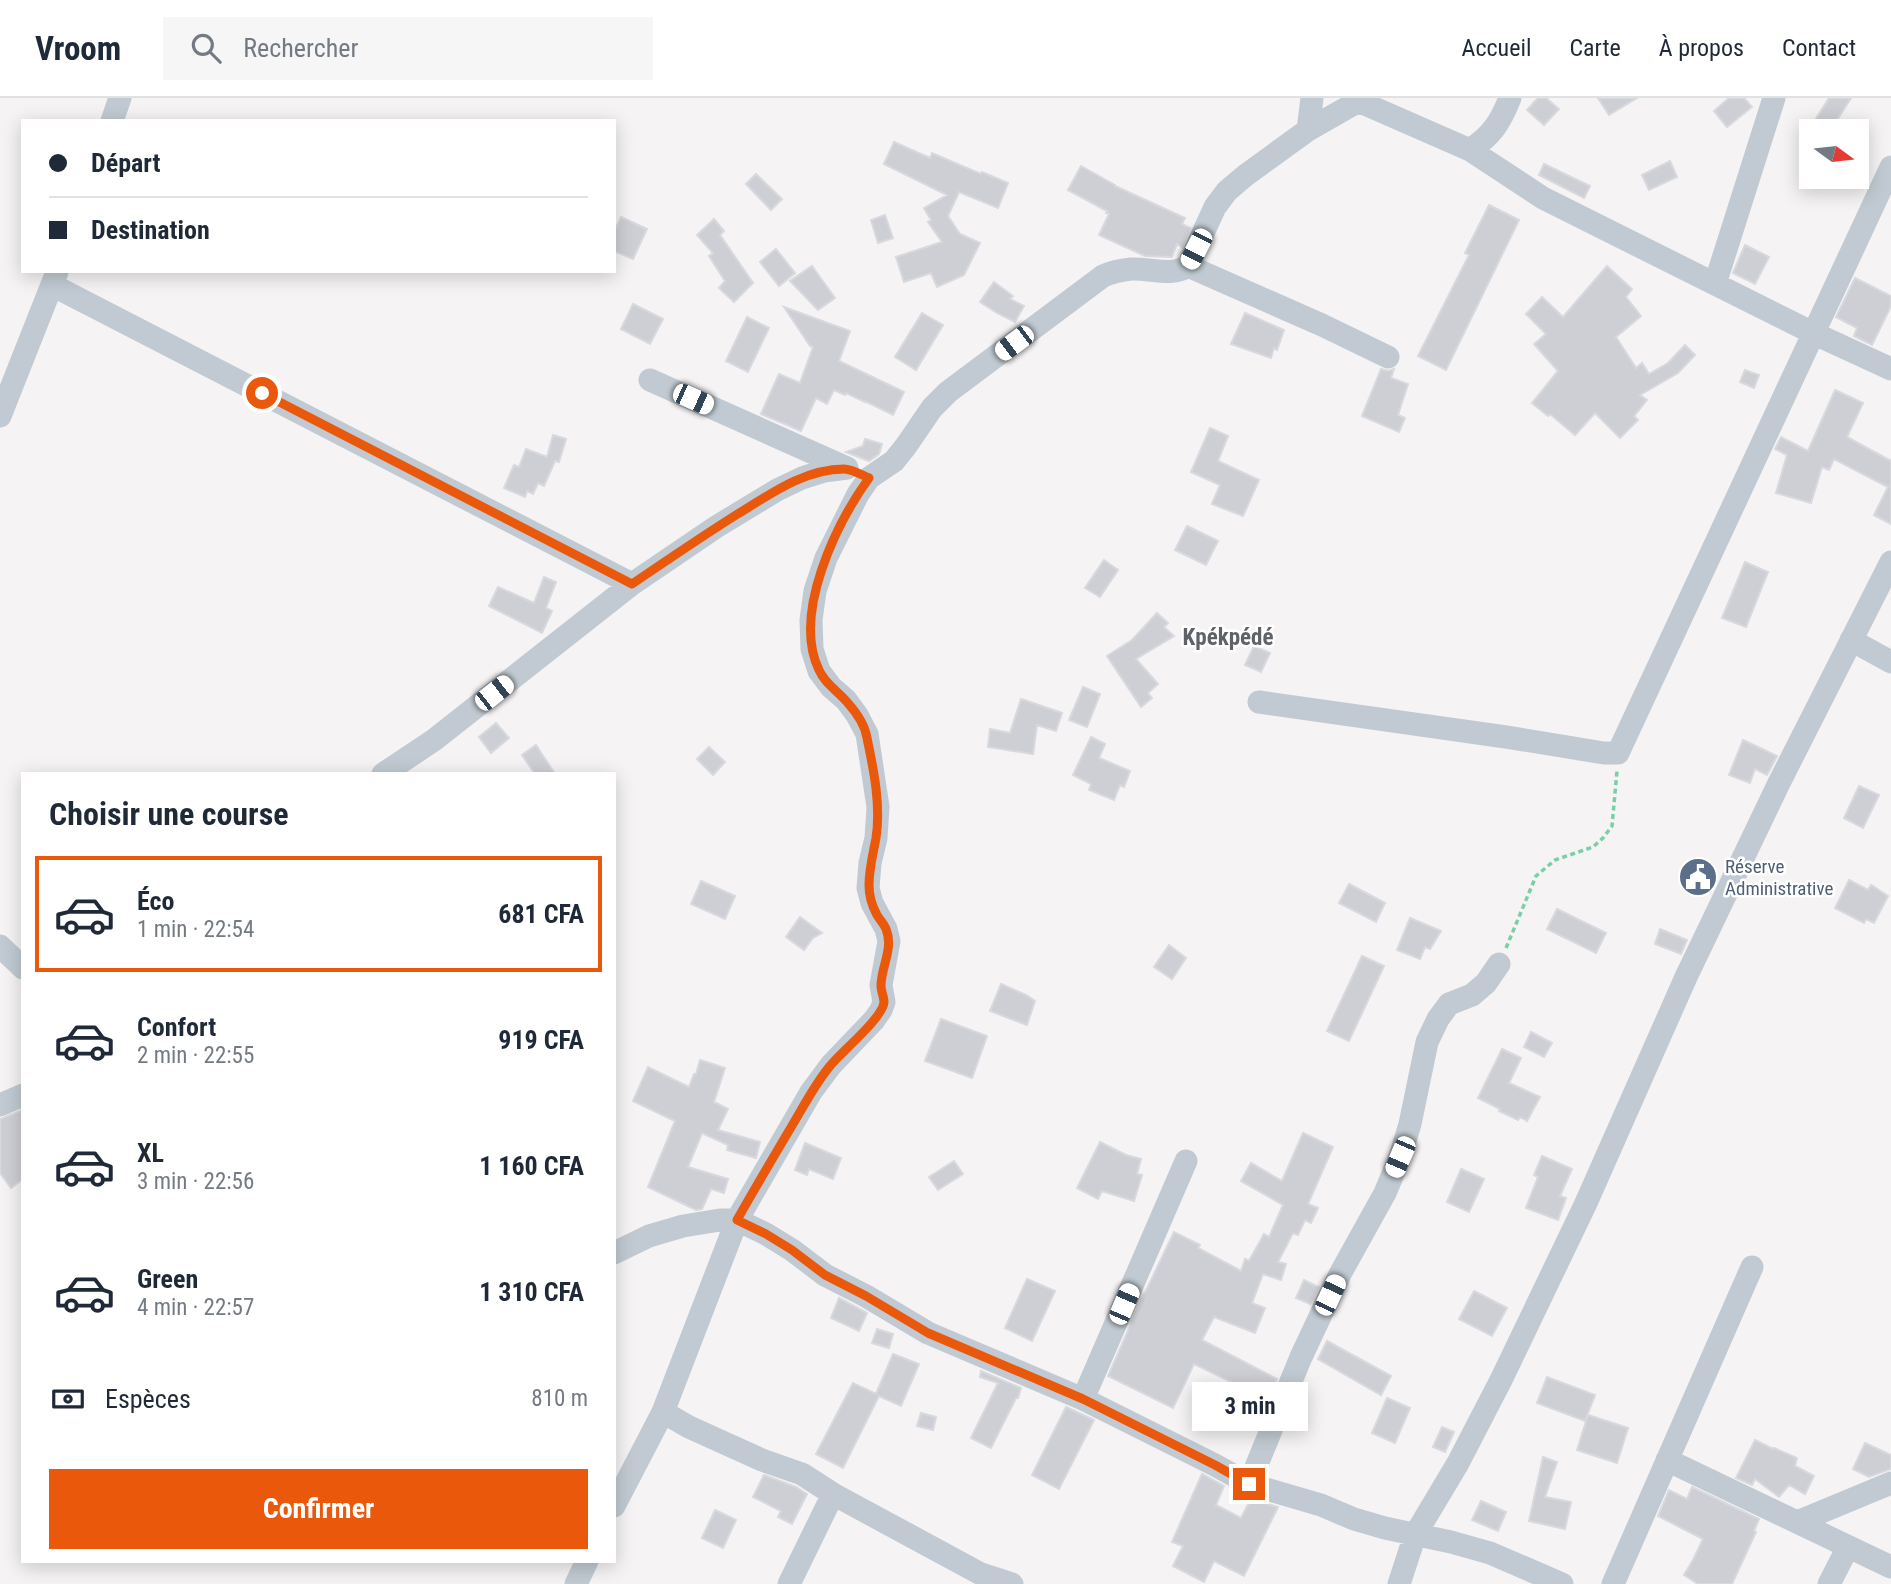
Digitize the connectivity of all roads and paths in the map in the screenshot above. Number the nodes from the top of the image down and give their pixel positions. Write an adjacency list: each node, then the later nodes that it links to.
1 (120, 98): 6 (street)
2 (1312, 98): 7 (street)
3 (1510, 98): 8 (street)
4 (1774, 98): 12 (street)
5 (1359, 99): 7 (street); 8 (street)
6 (113, 119)
7 (1308, 130): 10 (street)
8 (1470, 150): 12 (street)
9 (1891, 167): 13 (street)
10 (1188, 266): 14 (street); 19 (street)
11 (55, 278): 17 (street); 21 (street)
12 (1715, 284): 13 (street)
13 (1813, 333): 15 (street); 25 (street)
14 (1388, 357)
15 (1891, 369)
16 (650, 380): 18 (street)
17 (0, 415)
18 (847, 468): 19 (street); 21 (street)
19 (869, 478): 33 (street)
20 (1891, 562): 22 (street)
21 (632, 584): 26 (street)
22 (1851, 640): 23 (street); 44 (street)
23 (1891, 662)
24 (1259, 702): 25 (street)
25 (1619, 748): 28 (path)
26 (386, 772)
27 (0, 946): 29 (street)
28 (1499, 964): 40 (street)
29 (21, 966)
30 (21, 1095): 31 (street)
31 (0, 1105)
32 (1186, 1161): 36 (street)
33 (737, 1220): 34 (street); 36 (street); 37 (street)
34 (616, 1252)
35 (1752, 1267): 38 (street)
36 (1083, 1399): 40 (street)
37 (663, 1412): 41 (street); 42 (street)
38 (1667, 1460): 43 (street); 54 (street)
39 (1891, 1483): 43 (street)
40 (1249, 1484): 44 (street)
41 (833, 1494): 48 (street); 51 (street)
42 (616, 1502)
43 (1797, 1522): 45 (street)
44 (1415, 1535): 49 (street); 53 (street)
45 (1848, 1546): 47 (street); 55 (street)
46 (586, 1563): 50 (street)
47 (1891, 1567)
48 (979, 1579): 52 (street)
49 (1559, 1583)
50 (576, 1584)
51 (789, 1584)
52 (1012, 1584)
53 (1399, 1584)
54 (1613, 1584)
55 (1829, 1584)

